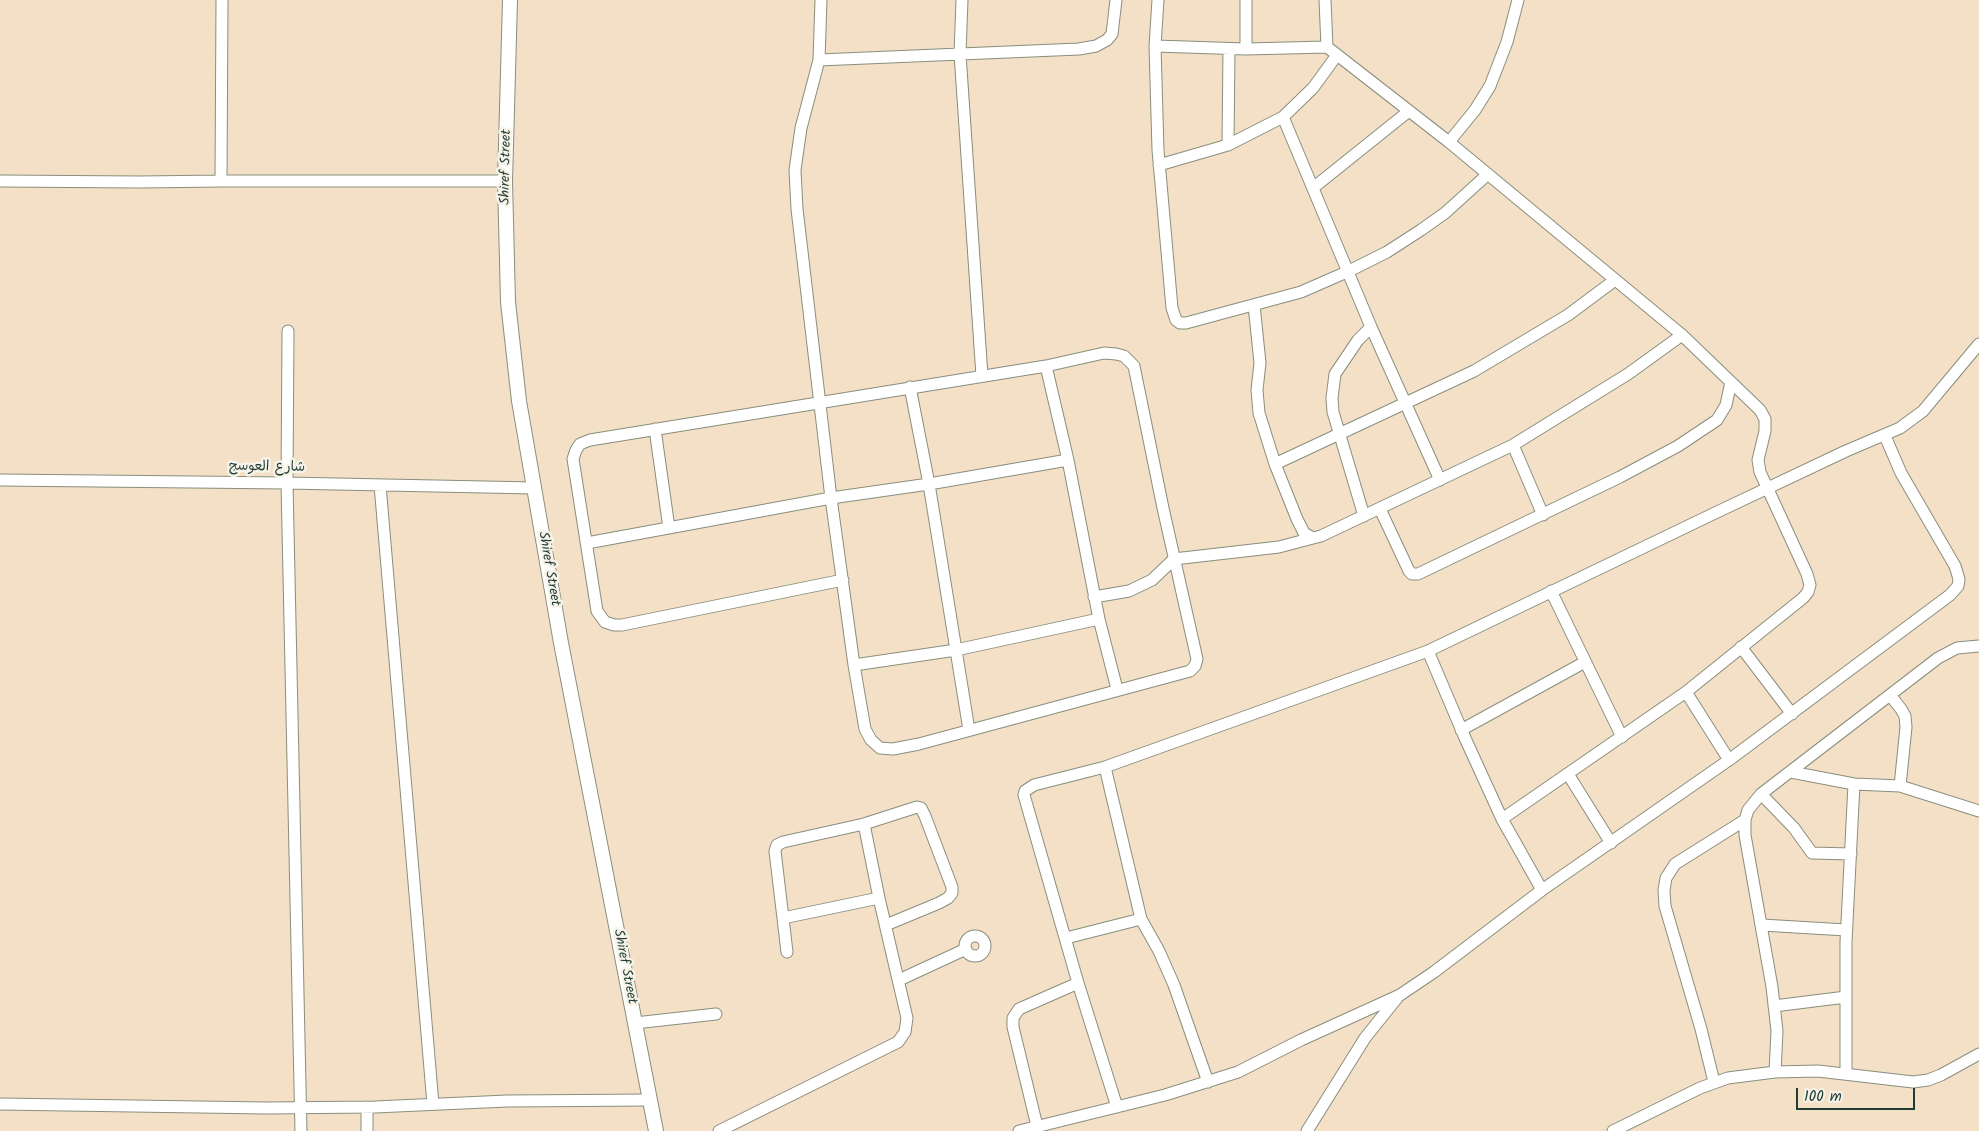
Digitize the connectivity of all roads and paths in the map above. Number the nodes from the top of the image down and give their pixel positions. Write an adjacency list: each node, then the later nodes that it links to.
1 (222, 0): 24 (street)
2 (510, 0): 25 (main road, Shiref Street)
3 (821, 0): 16 (street)
4 (962, 0): 14 (street)
5 (1116, 0): 14 (street)
6 (1158, 0): 10 (street)
7 (1246, 0): 13 (street)
8 (1325, 0): 11 (street)
9 (1518, 0): 19 (street)
10 (1155, 46): 12 (street); 21 (street)
11 (1327, 47): 13 (street); 15 (street)
12 (1229, 49): 13 (street); 20 (street)
13 (1246, 49)
14 (960, 54): 16 (street); 35 (street)
15 (1337, 55): 17 (street); 18 (street)
16 (819, 60): 38 (street)
17 (1409, 110): 19 (street); 26 (street)
18 (1283, 116): 20 (street); 26 (street)
19 (1450, 142): 22 (street)
20 (1228, 145): 21 (street)
21 (1159, 165): 29 (street)
22 (1488, 174): 27 (street); 28 (street)
23 (0, 181): 24 (street)
24 (221, 181): 25 (street)
25 (506, 181): 51 (main road, Shiref Street)
26 (1313, 188): 27 (street)
27 (1349, 271): 29 (street); 30 (street)
28 (1615, 280): 32 (street); 39 (street)
29 (1254, 305): 45 (street)
30 (1371, 327): 39 (street); 41 (street)
31 (288, 331): 48 (street)
32 (1682, 335): 36 (street); 43 (street)
33 (1979, 344): 42 (street)
34 (1046, 366): 35 (street); 44 (street); 60 (street)
35 (982, 376): 37 (street)
36 (1731, 382): 52 (street); 55 (street)
37 (910, 387): 38 (street); 50 (street)
38 (820, 402): 40 (street); 53 (street)
39 (1405, 405): 41 (street); 47 (street)
40 (656, 429): 57 (street); 59 (street)
41 (1340, 435): 45 (street); 56 (street)
42 (1885, 436): 52 (street); 74 (street)
43 (1513, 445): 47 (street); 55 (street)
44 (1068, 460): 50 (street); 63 (street)
45 (1275, 464): 58 (street)
46 (0, 480): 48 (street, شارع العوسج)
47 (1440, 480): 54 (street)
48 (287, 483): 49 (street, شارع العوسج); 118 (street)
49 (380, 484): 51 (street, شارع العوسج); 115 (street)
50 (930, 484): 53 (street); 67 (street)
51 (534, 488): 107 (main road, Shiref Street)
52 (1767, 489): 62 (street); 66 (street)
53 (831, 498): 57 (street); 61 (street)
54 (1380, 509): 55 (street); 56 (street)
55 (1542, 515)
56 (1364, 516): 58 (street)
57 (670, 528): 59 (street)
58 (1313, 538): 60 (street)
59 (586, 543): 61 (street)
60 (1174, 559): 63 (street); 71 (street)
61 (843, 580): 70 (street)
62 (1551, 591): 68 (street); 69 (street)
63 (1094, 597): 64 (street)
64 (1098, 619): 67 (street); 71 (street)
65 (1979, 646): 73 (street)
66 (1741, 647): 72 (street); 74 (street)
67 (956, 650): 70 (street); 75 (street)
68 (1428, 651): 76 (street); 79 (street)
69 (1585, 662): 76 (street); 77 (street)
70 (854, 664): 75 (street)
71 (1117, 689): 75 (street)
72 (1686, 692): 77 (street); 78 (street)
73 (1890, 694): 80 (street); 83 (street)
74 (1792, 714): 78 (street)
75 (969, 730)
76 (1461, 730): 86 (street)
77 (1622, 737): 81 (street)
78 (1729, 760): 89 (street)
79 (1105, 767): 94 (street); 98 (street)
80 (1791, 772): 82 (street); 84 (street)
81 (1568, 774): 86 (street); 89 (street)
82 (1854, 784): 83 (street); 90 (street)
83 (1900, 786): 85 (street)
84 (1762, 794): 87 (street); 90 (street)
85 (1979, 811)
86 (1502, 819): 91 (street)
87 (1745, 820): 96 (street); 112 (street)
88 (864, 824): 92 (street); 93 (street); 95 (street)
89 (1611, 843): 91 (street)
90 (1851, 854): 97 (street)
91 (1542, 890): 103 (street)
92 (878, 898): 93 (street); 95 (street)
93 (784, 918): 100 (street)
94 (1141, 919): 98 (street); 111 (street)
95 (886, 925): 101 (street)
96 (1762, 925): 97 (street); 105 (street)
97 (1846, 930): 104 (street)
98 (1066, 938): 102 (street)
99 (966, 950): 101 (street)
100 (787, 952)
101 (899, 980): 123 (street)
102 (1078, 983): 117 (street); 119 (street)
103 (1400, 995): 111 (street); 125 (street)
104 (1846, 997): 105 (street); 110 (street)
105 (1774, 1006): 109 (street)
106 (716, 1014): 107 (street)
107 (635, 1023): 113 (main road, Shiref Street)
108 (1979, 1054): 110 (street)
109 (1775, 1072): 110 (street); 112 (street)
110 (1846, 1074)
111 (1208, 1082): 117 (street)
112 (1714, 1082): 126 (street)
113 (650, 1100): 115 (street); 122 (main road, Shiref Street)
114 (0, 1104): 118 (street)
115 (433, 1104): 116 (street)
116 (367, 1107): 118 (street); 121 (street)
117 (1117, 1107): 119 (street)
118 (300, 1108): 120 (street)
119 (1037, 1126): 124 (street)
120 (301, 1131)
121 (367, 1131)
122 (656, 1131)
123 (719, 1131)
124 (1019, 1131)
125 (1308, 1131)
126 (1613, 1131)

